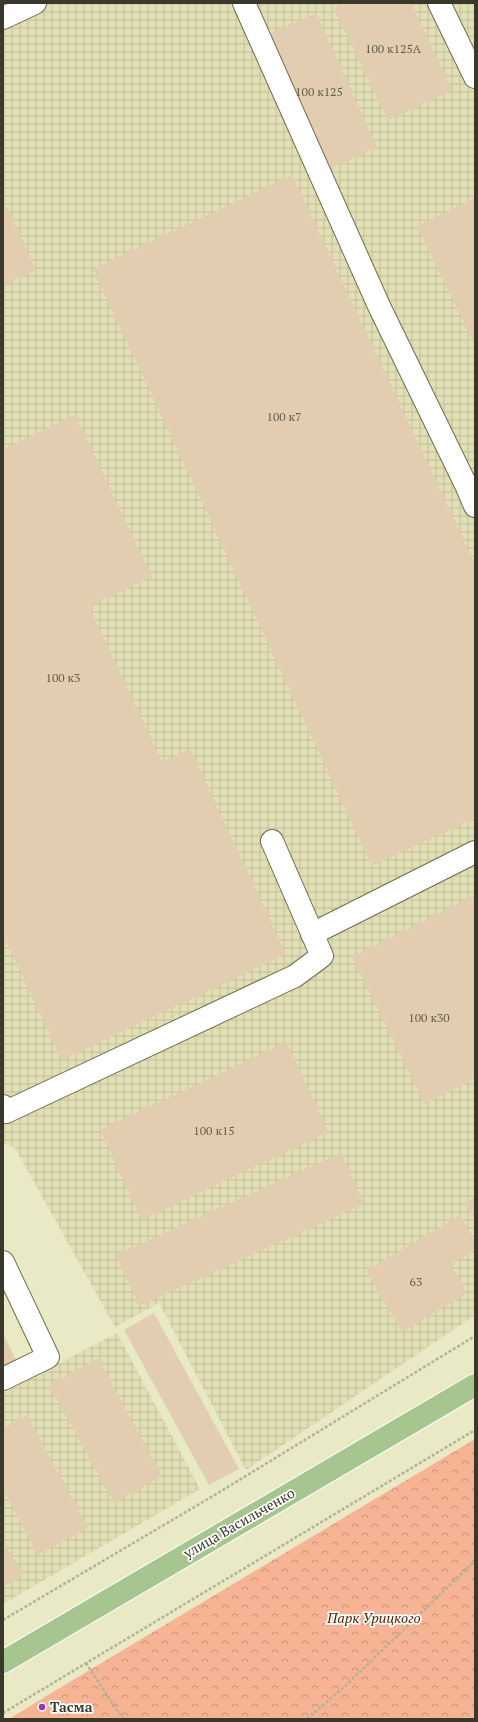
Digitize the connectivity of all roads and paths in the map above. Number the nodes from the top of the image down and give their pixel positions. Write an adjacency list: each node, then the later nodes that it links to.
1 (35, 3): 4 (lane)
2 (244, 3): 6 (lane)
3 (439, 3): 5 (lane)
4 (3, 18)
5 (475, 77)
6 (475, 506)
7 (272, 841): 9 (lane)
8 (475, 852): 9 (lane)
9 (312, 934): 10 (lane)
10 (3, 1106)
11 (3, 1262): 13 (lane)
12 (475, 1336): 17 (path)
13 (3, 1379)
14 (475, 1385): 18 (main road, улица Васильченко)
15 (475, 1430): 19 (path)
16 (475, 1561): 22 (path)
17 (3, 1620)
18 (3, 1662)
19 (86, 1663): 20 (path); 21 (path)
20 (3, 1714)
21 (123, 1719)
22 (308, 1719)

